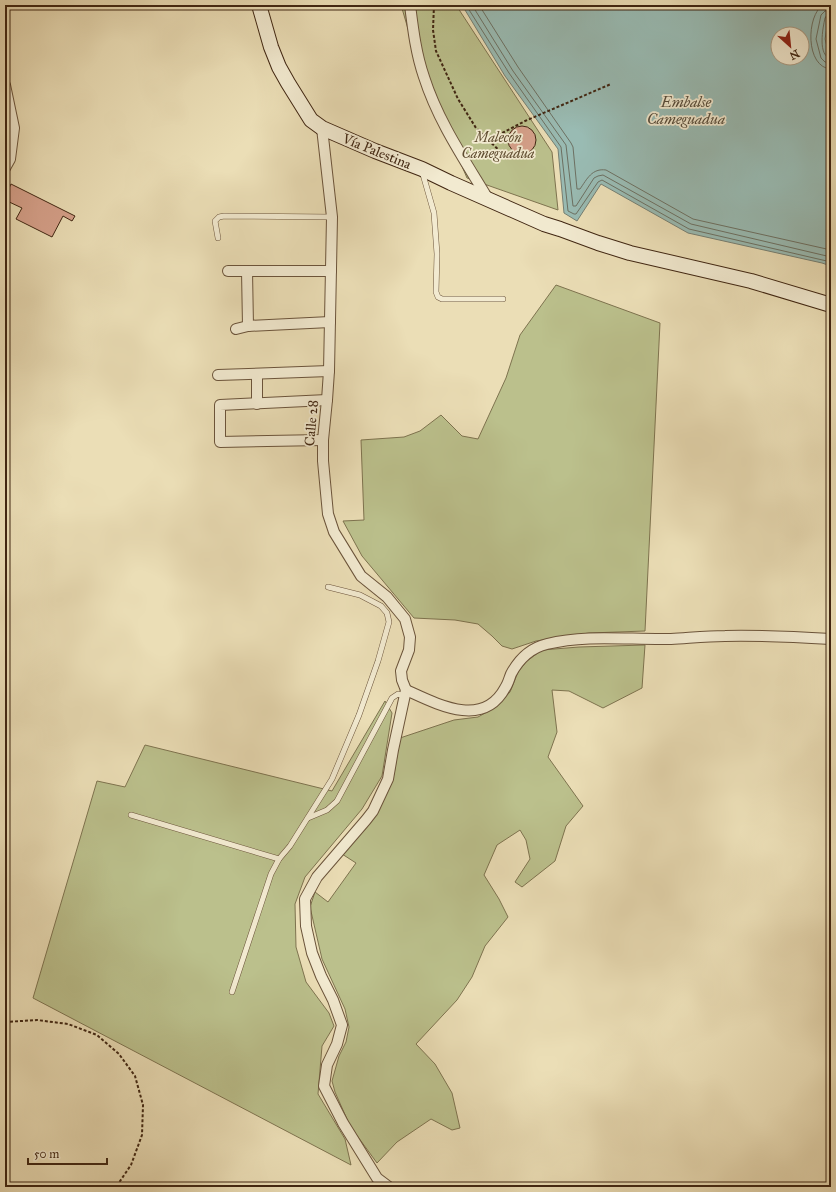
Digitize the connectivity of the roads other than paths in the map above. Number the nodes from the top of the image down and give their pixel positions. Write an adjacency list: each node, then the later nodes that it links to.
1 (259, 5): 4 (main road, Vía Palestina)
2 (410, 5): 7 (street)
3 (5, 85): 5 (street)
4 (322, 128): 6 (main road, Vía Palestina); 8 (street, Calle 28)
5 (5, 168)
6 (422, 169): 7 (main road, Vía Palestina); 13 (lane)
7 (488, 199): 14 (main road, Vía Palestina)
8 (332, 217): 9 (lane); 12 (street, Calle 28)
9 (218, 238)
10 (228, 271): 11 (street)
11 (247, 271): 12 (street); 16 (street)
12 (331, 271): 15 (street, Calle 28)
13 (503, 299)
14 (831, 305)
15 (330, 322): 16 (street); 18 (street, Calle 28)
16 (248, 326): 17 (street)
17 (236, 329)
18 (329, 371): 19 (street); 21 (street, Calle 28)
19 (257, 374): 20 (street); 22 (street)
20 (218, 375)
21 (327, 400): 22 (street); 23 (street, Calle 28)
22 (257, 404): 23 (street)
23 (323, 440): 26 (street, Calle 28)
24 (328, 587): 28 (lane)
25 (831, 639): 26 (street)
26 (405, 693): 28 (lane); 31 (street)
27 (131, 815): 29 (lane)
28 (307, 819): 29 (lane)
29 (279, 859): 30 (lane)
30 (232, 992)
31 (389, 1187)

